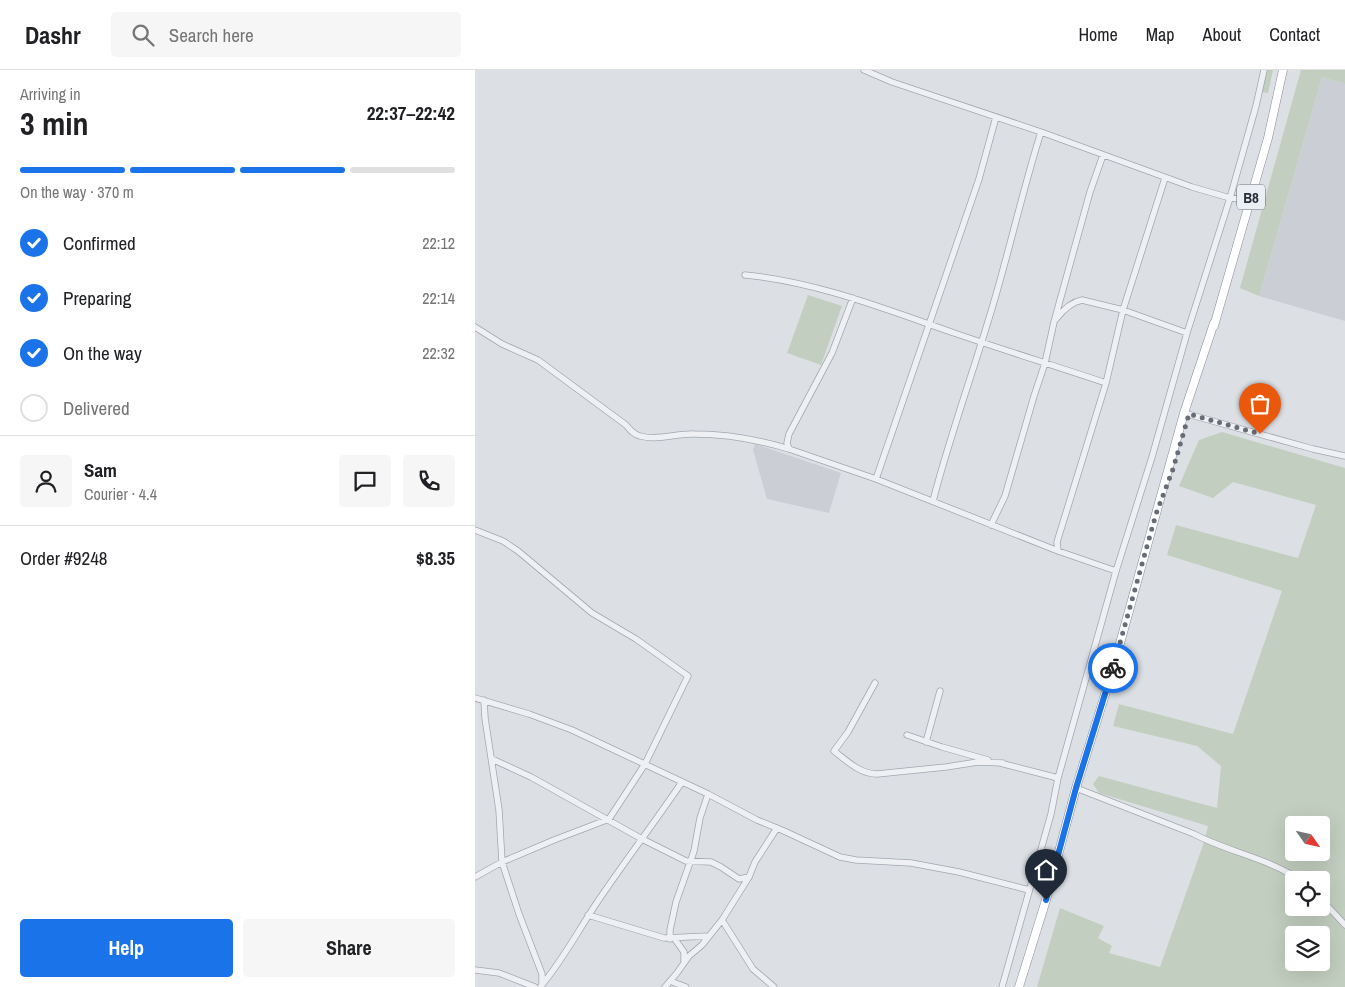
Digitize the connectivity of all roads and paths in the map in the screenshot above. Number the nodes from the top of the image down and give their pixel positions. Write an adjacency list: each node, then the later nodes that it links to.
1 (865, 70): 4 (street)
2 (1264, 70): 8 (street)
3 (1283, 70): 9 (highway, B8)
4 (996, 117): 5 (street); 14 (street)
5 (1041, 132): 6 (street); 17 (street)
6 (1103, 155): 7 (street); 13 (street)
7 (1165, 178): 8 (street); 12 (street)
8 (1230, 198): 9 (street); 16 (street)
9 (1250, 200): 20 (highway, B8)
10 (745, 275): 11 (street)
11 (853, 298): 14 (street); 21 (street)
12 (1123, 310): 13 (street); 16 (street); 19 (street)
13 (1054, 322): 18 (street)
14 (929, 324): 17 (street); 23 (street)
15 (475, 327): 21 (street)
16 (1187, 333): 28 (street)
17 (982, 343): 18 (street); 24 (street)
18 (1045, 363): 19 (street); 25 (street)
19 (1106, 383): 27 (street)
20 (1187, 414): 22 (street); 40 (highway, B8)
21 (789, 449): 23 (street)
22 (1345, 456)
23 (876, 479): 24 (street)
24 (933, 501): 25 (street)
25 (991, 525): 27 (street)
26 (475, 530): 36 (street)
27 (1058, 552): 28 (street)
28 (1116, 571): 38 (street)
29 (875, 683): 37 (street)
30 (940, 691): 34 (street)
31 (475, 698): 32 (street)
32 (484, 700): 35 (street); 36 (street)
33 (907, 735): 34 (street)
34 (926, 742): 37 (street)
35 (491, 759): 42 (street); 45 (street)
36 (645, 764): 39 (street); 42 (street)
37 (1003, 764): 38 (street)
38 (1058, 778): 50 (street)
39 (682, 782): 41 (street); 44 (street)
40 (1076, 788): 47 (street); 66 (highway, B8)
41 (709, 794): 43 (street); 46 (street)
42 (609, 820): 44 (street); 45 (street)
43 (777, 828): 49 (street); 50 (street)
44 (642, 839): 46 (street); 52 (street)
45 (502, 862): 48 (street); 60 (street)
46 (689, 862): 49 (street); 56 (street)
47 (1286, 871)
48 (475, 876)
49 (749, 877): 53 (street)
50 (1029, 890): 65 (street)
51 (1330, 909): 54 (street)
52 (589, 915): 56 (street); 60 (street)
53 (722, 920): 55 (street); 64 (street)
54 (1345, 925)
55 (709, 936): 56 (street); 57 (street)
56 (672, 939): 57 (street)
57 (684, 963): 59 (street)
58 (475, 970): 61 (street)
59 (670, 981): 62 (street); 63 (street)
60 (541, 986)
61 (535, 987)
62 (665, 987)
63 (686, 987)
64 (774, 987)
65 (1002, 987)
66 (1019, 987)

